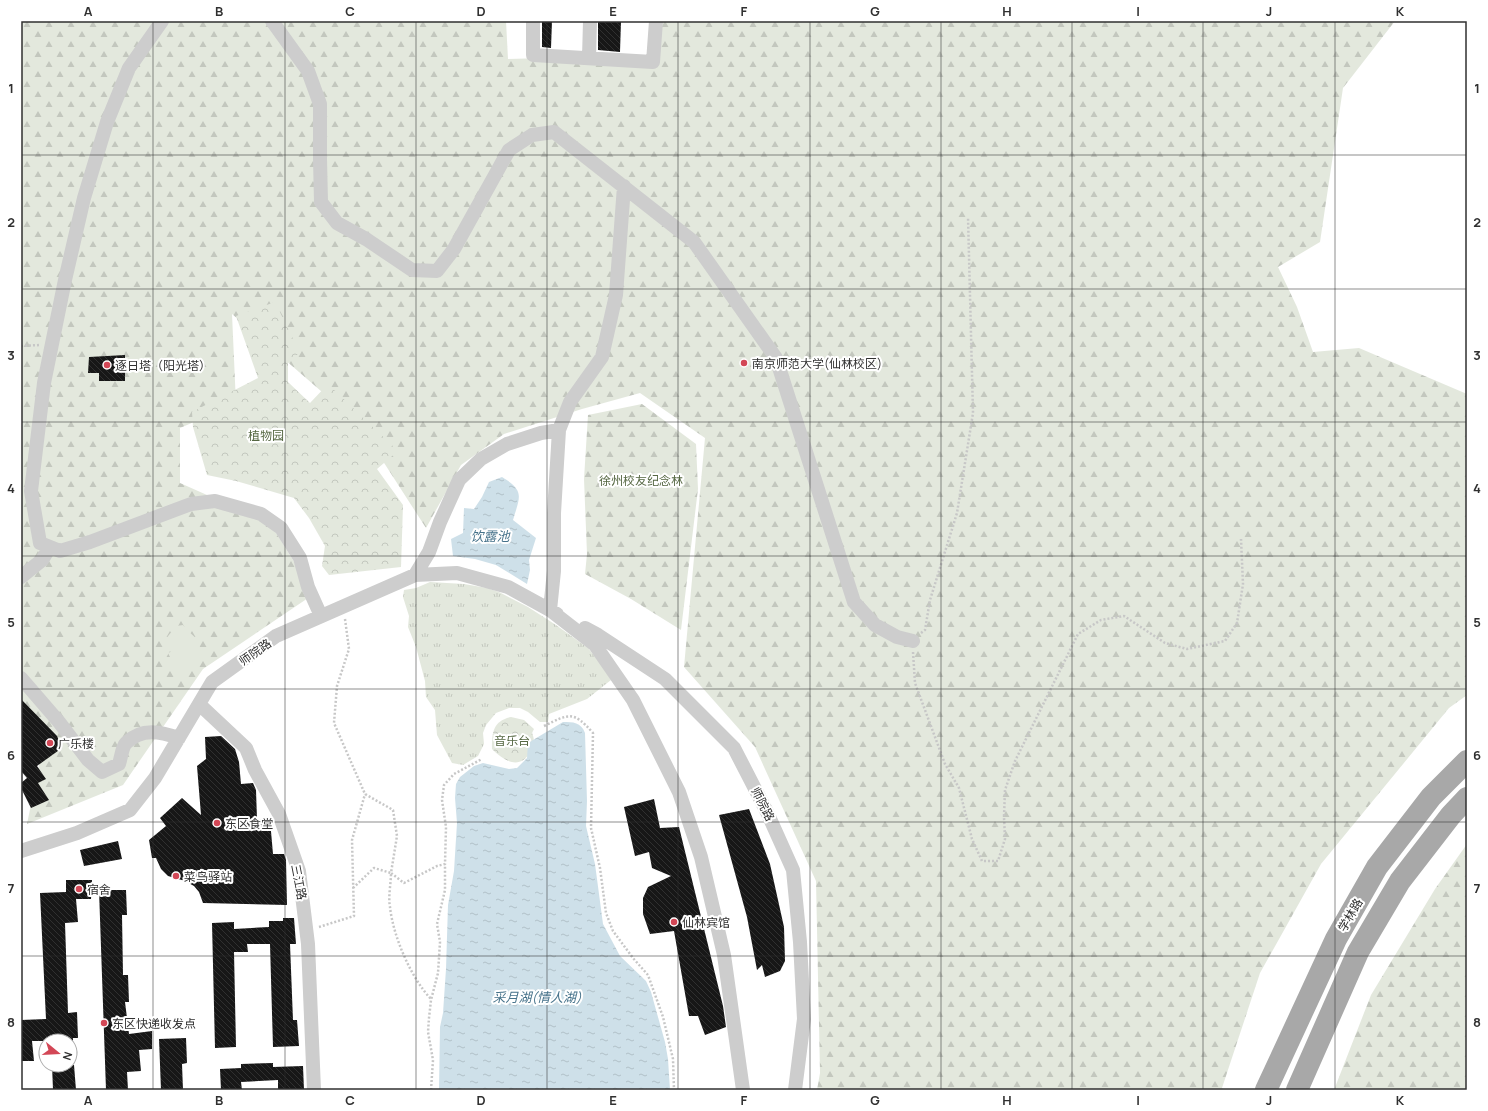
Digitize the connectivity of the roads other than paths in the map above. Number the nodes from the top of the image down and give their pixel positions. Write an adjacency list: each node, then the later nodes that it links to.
1 (162, 21): 9 (street)
2 (272, 21): 7 (street)
3 (533, 21): 6 (street)
4 (590, 21): 6 (street)
5 (656, 21): 6 (street)
6 (589, 58)
7 (624, 186): 8 (street); 14 (street)
8 (559, 430): 10 (street); 12 (street)
9 (50, 547): 11 (street); 13 (street)
10 (415, 575): 12 (street, 师院路); 13 (street, 师院路)
11 (21, 577)
12 (550, 610): 22 (street, 师院路); 23 (street, 师院路)
13 (322, 616): 16 (street, 师院路)
14 (913, 641)
15 (21, 678): 17 (street)
16 (199, 704): 17 (street, 师院路); 21 (street, 三江路)
17 (179, 738): 20 (street, 师院路)
18 (1467, 760): 24 (main road, 学林路)
19 (1467, 798): 25 (main road)
20 (21, 851)
21 (314, 1090)
22 (743, 1090)
23 (795, 1090)
24 (1266, 1090)
25 (1297, 1090)

